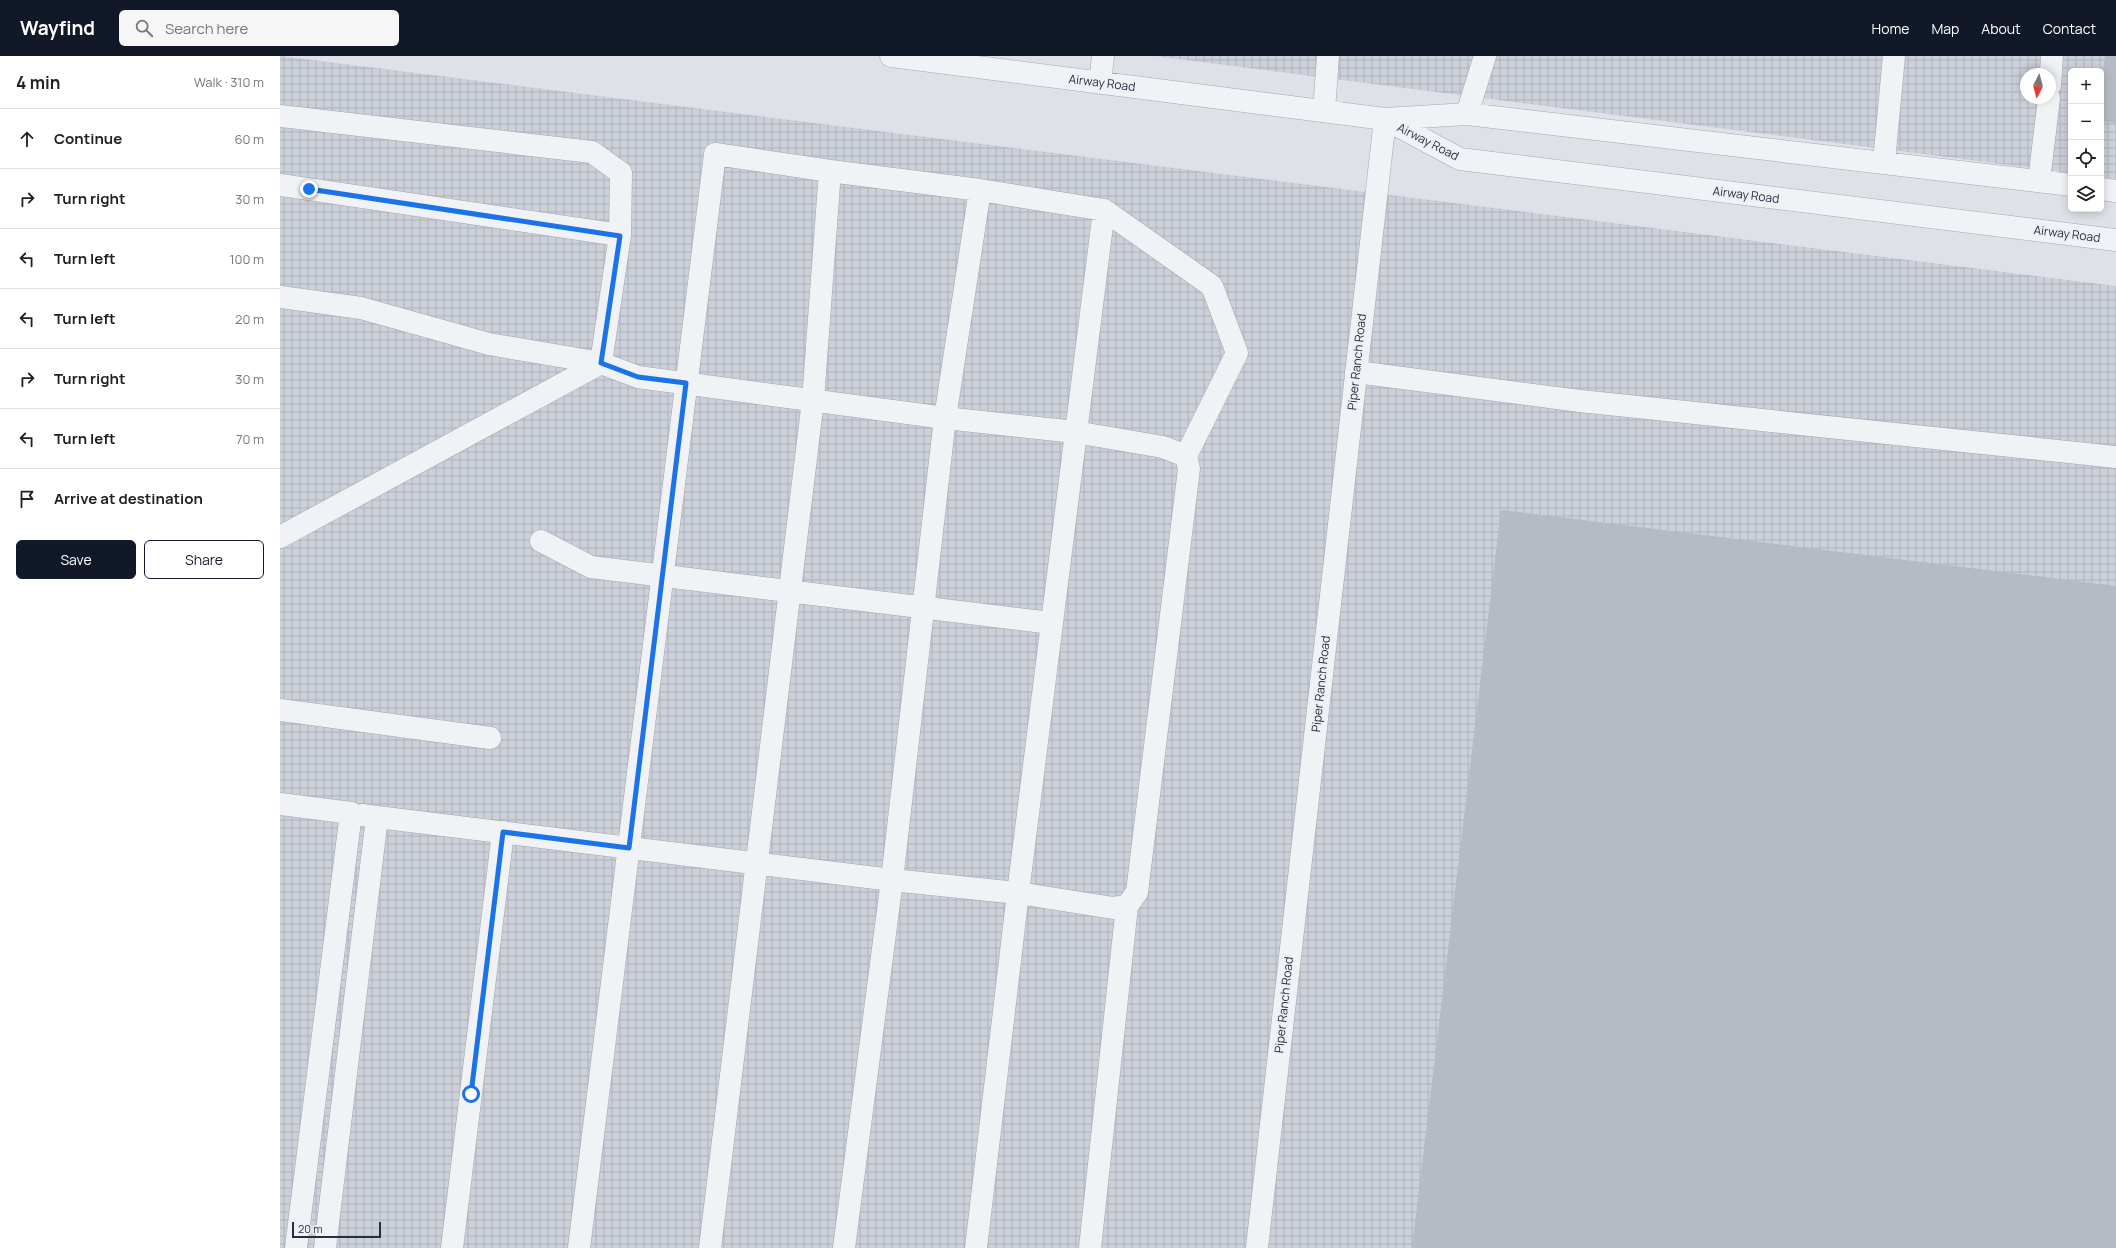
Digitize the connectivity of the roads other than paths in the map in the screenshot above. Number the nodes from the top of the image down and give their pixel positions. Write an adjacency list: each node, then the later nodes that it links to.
1 (891, 56): 8 (street, Airway Road)
2 (1103, 56): 8 (street)
3 (1328, 56): 10 (street)
4 (1485, 56): 11 (street)
5 (1894, 56): 14 (street)
6 (2052, 56): 7 (street)
7 (2051, 68)
8 (1100, 83): 10 (street, Airway Road)
9 (2048, 104): 16 (street)
10 (1324, 111): 13 (street, Airway Road)
11 (1467, 114): 13 (street, Airway Road); 14 (street, Airway Road)
12 (280, 116): 23 (street)
13 (1385, 119): 24 (street, Airway Road); 27 (street, Piper Ranch Road)
14 (1884, 162): 16 (street, Airway Road)
15 (830, 171): 20 (street); 28 (street); 29 (street)
16 (2039, 181): 18 (street, Airway Road)
17 (280, 185): 23 (street)
18 (2068, 186)
19 (2104, 189): 21 (street)
20 (980, 190): 22 (street); 30 (street)
21 (2116, 191)
22 (1104, 210): 31 (street); 32 (street)
23 (620, 236): 26 (street)
24 (2116, 240)
25 (280, 298): 26 (street)
26 (601, 363): 28 (street); 34 (street)
27 (1356, 372): 33 (street); 59 (street, Piper Ranch Road)
28 (686, 383): 29 (street); 36 (street)
29 (813, 400): 30 (street); 37 (street)
30 (945, 418): 31 (street); 38 (street)
31 (1075, 432): 32 (street); 39 (street)
32 (1186, 456): 50 (street)
33 (2116, 457)
34 (280, 537)
35 (541, 542): 36 (street)
36 (662, 576): 37 (street); 46 (street)
37 (790, 592): 38 (street); 47 (street)
38 (923, 608): 39 (street); 48 (street)
39 (1051, 623): 49 (street)
40 (280, 710): 41 (street)
41 (490, 738)
42 (280, 804): 43 (street)
43 (351, 813): 44 (street); 51 (street)
44 (377, 817): 45 (street); 52 (street)
45 (503, 832): 46 (street); 53 (street)
46 (629, 848): 47 (street); 54 (street)
47 (757, 864): 48 (street); 55 (street)
48 (892, 880): 49 (street); 56 (street)
49 (1018, 893): 50 (street); 57 (street)
50 (1127, 906): 58 (street)
51 (297, 1246)
52 (325, 1248)
53 (452, 1248)
54 (579, 1248)
55 (710, 1248)
56 (844, 1248)
57 (976, 1248)
58 (1090, 1248)
59 (1257, 1248)

